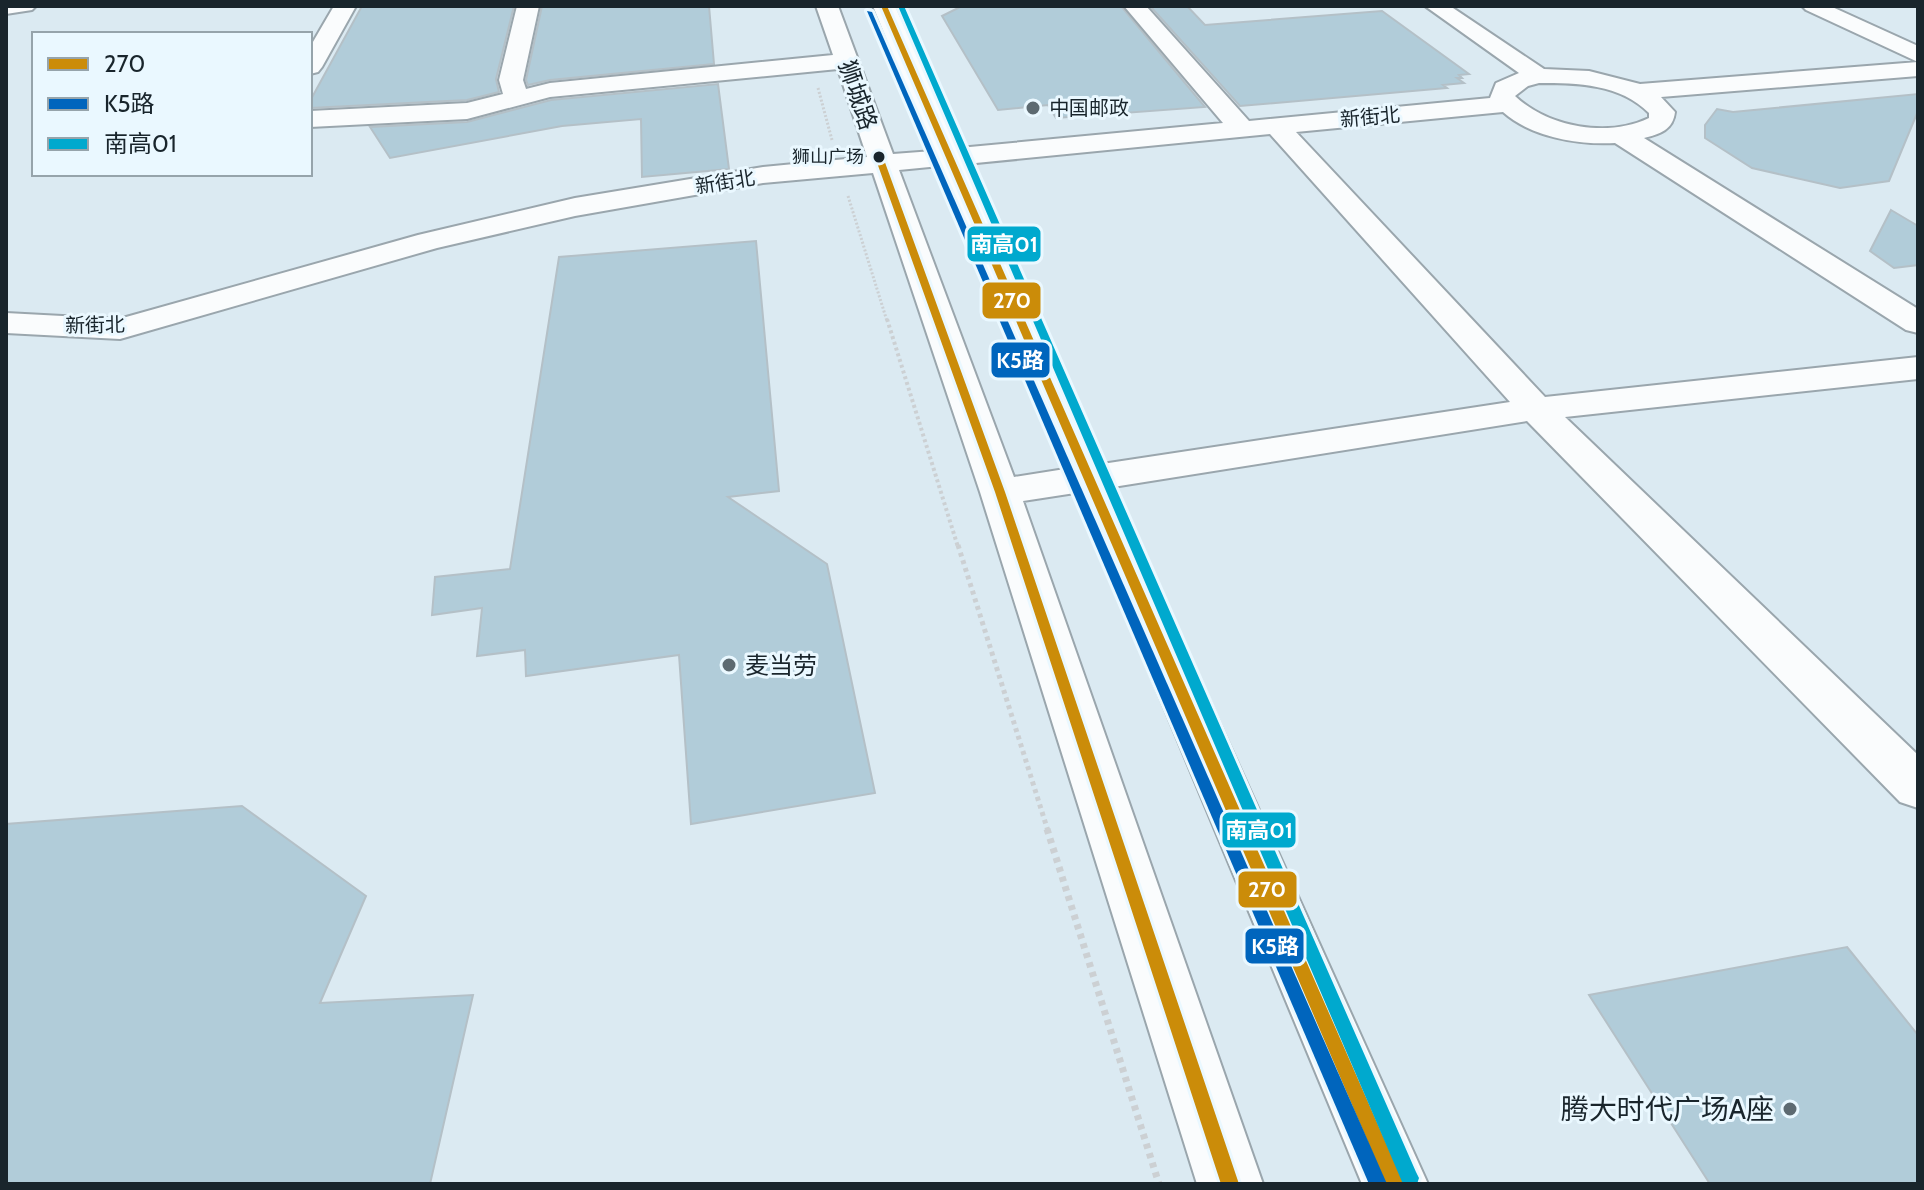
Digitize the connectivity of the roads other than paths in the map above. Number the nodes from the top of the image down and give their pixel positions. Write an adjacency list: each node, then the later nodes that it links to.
1 (25, 6): 9 (street)
2 (345, 6): 12 (street)
3 (528, 6): 16 (street)
4 (827, 6): 11 (street, 狮城路)
5 (884, 6): 21 (street)
6 (1135, 6): 19 (street)
7 (1436, 6): 14 (street)
8 (1813, 6): 10 (street)
9 (6, 8)
10 (1918, 55)
11 (828, 62): 16 (street); 22 (street, 狮城路)
12 (312, 64)
13 (1918, 69): 15 (street)
14 (1539, 76): 15 (street); 17 (street)
15 (1637, 92): 20 (street)
16 (517, 98): 18 (street)
17 (1507, 104): 19 (street, 新街北); 20 (street)
18 (312, 119)
19 (1259, 128): 21 (street, 新街北); 26 (street)
20 (1621, 135): 24 (street)
21 (948, 158): 22 (street, 新街北); 27 (street)
22 (860, 165): 23 (street, 新街北); 28 (street, 狮城路)
23 (6, 323)
24 (1918, 323)
25 (1918, 368): 26 (street)
26 (1536, 409): 27 (street); 29 (street)
27 (1088, 480): 28 (street); 31 (street)
28 (1000, 492): 30 (street, 狮城路)
29 (1918, 787)
30 (1230, 1184)
31 (1395, 1184)

